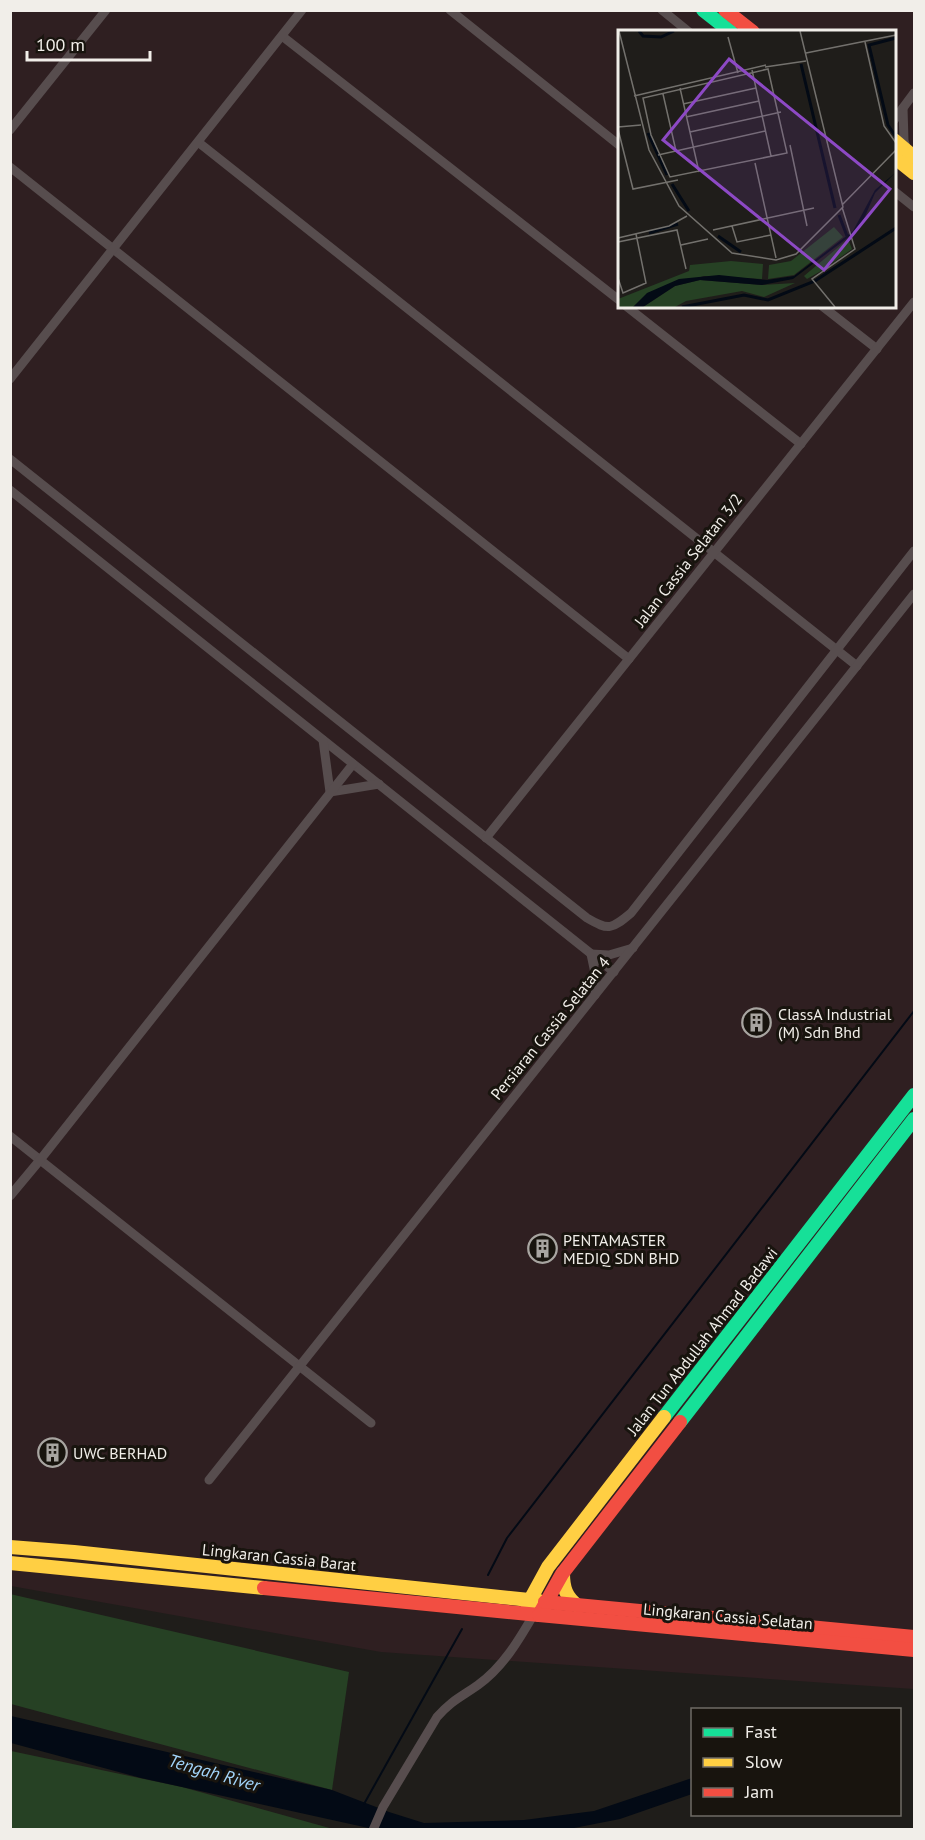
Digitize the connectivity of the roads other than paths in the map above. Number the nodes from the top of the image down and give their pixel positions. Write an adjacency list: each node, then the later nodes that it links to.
1 (106, 10): 15 (street)
2 (302, 10): 10 (street)
3 (450, 10): 18 (street)
4 (662, 10): 7 (street)
5 (703, 10): 8 (main road)
6 (725, 10): 9 (main road)
7 (687, 30)
8 (728, 30)
9 (750, 30)
10 (282, 36): 17 (street); 26 (street)
11 (915, 93): 12 (street)
12 (903, 108): 13 (street); 14 (street); 19 (street)
13 (895, 112)
14 (895, 119)
15 (10, 130)
16 (895, 141): 19 (main road)
17 (198, 142): 25 (street); 36 (street)
18 (618, 144)
19 (911, 154)
20 (895, 157): 22 (main road)
21 (10, 167): 25 (street)
22 (915, 173)
23 (895, 192): 24 (street)
24 (915, 207)
25 (113, 249): 31 (street); 39 (street)
26 (618, 299)
27 (915, 302): 30 (street, Jalan Cassia Selatan 3/2)
28 (629, 308): 32 (street)
29 (825, 308): 30 (street)
30 (877, 349): 32 (street, Jalan Cassia Selatan 3/2)
31 (10, 379)
32 (801, 444): 36 (street, Jalan Cassia Selatan 3/2)
33 (10, 459): 45 (street)
34 (10, 490): 41 (street)
35 (915, 551): 38 (street)
36 (714, 553): 38 (street); 39 (street, Jalan Cassia Selatan 3/2)
37 (915, 594): 40 (street, Persiaran Cassia Selatan 4)
38 (836, 650): 40 (street); 45 (street)
39 (629, 659): 45 (street, Jalan Cassia Selatan 3/2)
40 (857, 666): 46 (street, Persiaran Cassia Selatan 4)
41 (323, 740): 42 (street); 44 (street)
42 (353, 764): 43 (street); 44 (street)
43 (379, 784): 44 (street); 47 (street)
44 (330, 792): 53 (street)
45 (486, 837)
46 (633, 948): 47 (street); 48 (street, Persiaran Cassia Selatan 4)
47 (591, 954): 48 (street); 49 (street)
48 (614, 972): 49 (street, Persiaran Cassia Selatan 4)
49 (595, 996): 57 (street, Persiaran Cassia Selatan 4)
50 (915, 1095): 55 (main road, Jalan Tun Abdullah Ahmad Badawi)
51 (915, 1119): 56 (main road, Jalan Tun Abdullah Ahmad Badawi)
52 (10, 1136): 53 (street)
53 (40, 1160): 54 (street); 57 (street)
54 (10, 1196)
55 (734, 1327): 56 (main road); 62 (main road, Jalan Tun Abdullah Ahmad Badawi)
56 (744, 1339): 63 (main road, Jalan Tun Abdullah Ahmad Badawi)
57 (300, 1366): 58 (street); 59 (street, Persiaran Cassia Selatan 4)
58 (371, 1423)
59 (209, 1480)
60 (10, 1547): 64 (main road, Lingkaran Cassia Barat)
61 (10, 1563): 66 (main road, Lingkaran Cassia Barat)
62 (546, 1570): 64 (main road); 66 (main road, Jalan Tun Abdullah Ahmad Badawi)
63 (562, 1573): 65 (main road); 66 (main road, Jalan Tun Abdullah Ahmad Badawi)
64 (498, 1596): 66 (main road, Lingkaran Cassia Barat)
65 (578, 1606): 66 (main road, Lingkaran Cassia Selatan); 67 (main road, Lingkaran Cassia Selatan)
66 (535, 1609): 68 (main road, Lingkaran Cassia Selatan); 69 (street)
67 (915, 1637)
68 (915, 1650)
69 (373, 1830)

